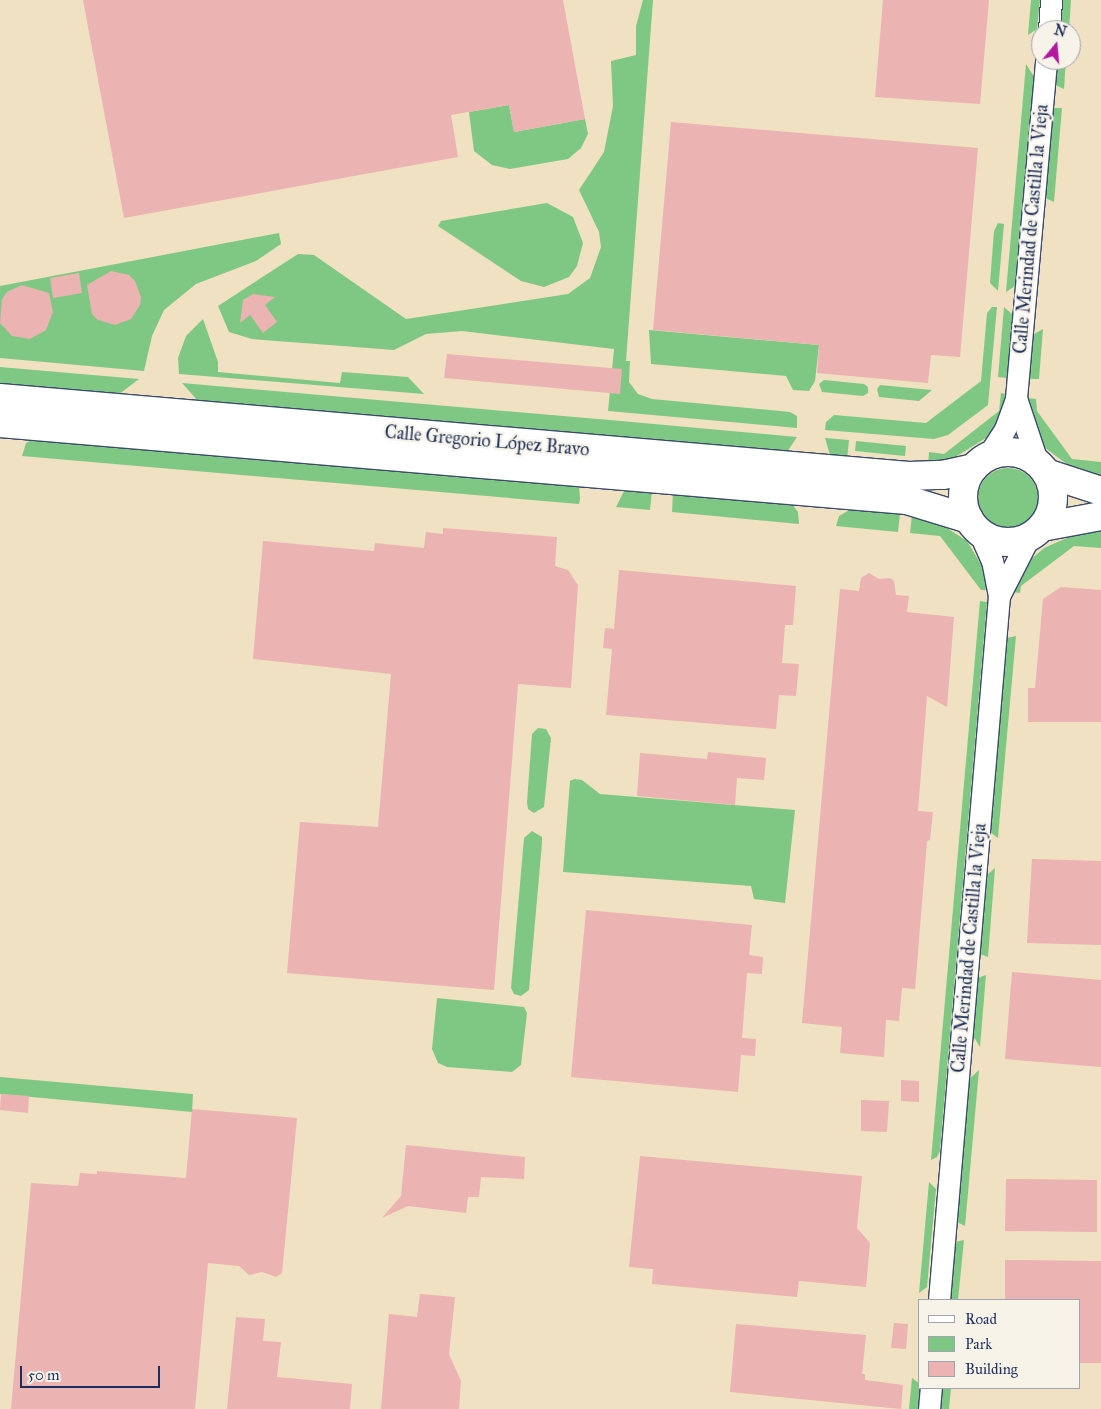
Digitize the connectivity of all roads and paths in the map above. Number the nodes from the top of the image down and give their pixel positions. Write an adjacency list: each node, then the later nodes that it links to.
1 (1051, 0): 2 (street)
2 (1050, 20)
3 (1045, 70): 5 (street, Calle Merindad de Castilla la Vieja)
4 (0, 398): 7 (main road, Calle Gregorio López Bravo)
5 (1016, 398): 7 (street, Calle Merindad de Castilla la Vieja); 8 (street, Calle Merindad de Castilla la Vieja)
6 (0, 423): 11 (main road, Calle Gregorio López Bravo)
7 (980, 462): 8 (main road); 11 (main road)
8 (1042, 468): 9 (main road); 12 (main road)
9 (1101, 491)
10 (1101, 516): 12 (main road)
11 (973, 525): 12 (main road); 13 (street, Calle Merindad de Castilla la Vieja)
12 (1036, 532): 13 (street, Calle Merindad de Castilla la Vieja)
13 (999, 596): 14 (street, Calle Merindad de Castilla la Vieja)
14 (938, 1299)
15 (931, 1389): 16 (street)
16 (929, 1409)

